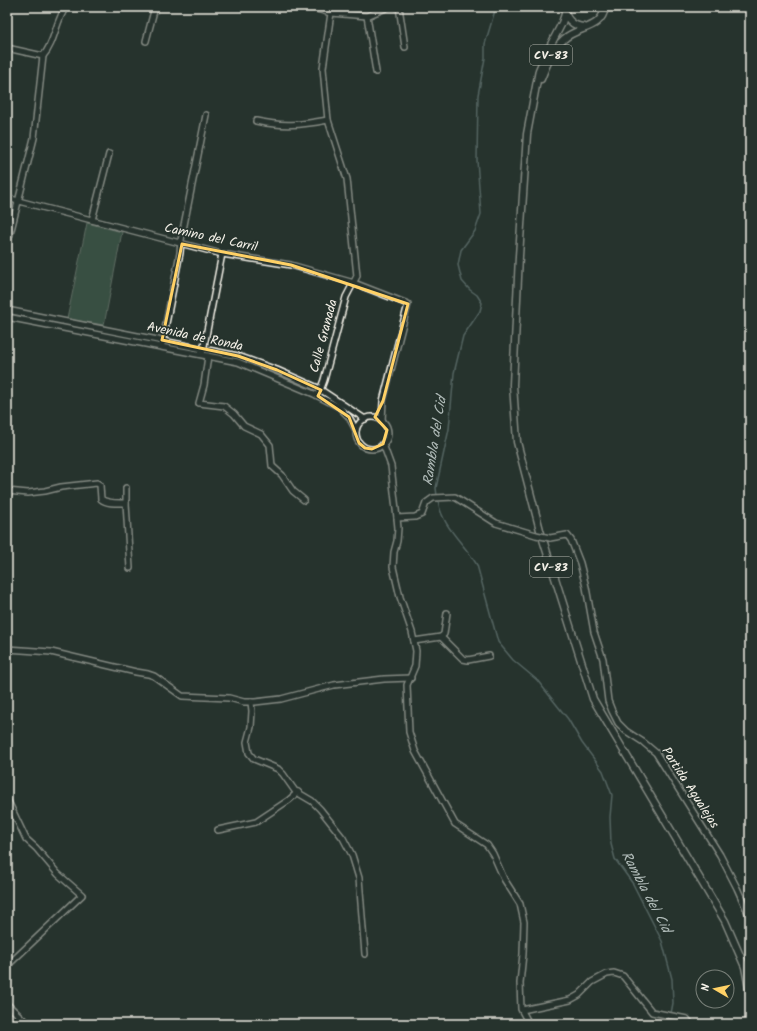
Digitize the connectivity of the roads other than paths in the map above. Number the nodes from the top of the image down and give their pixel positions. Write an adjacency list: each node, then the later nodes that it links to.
1 (66, 7): 14 (street)
2 (155, 7): 11 (street)
3 (309, 7): 8 (street)
4 (388, 7): 9 (street)
5 (398, 7): 12 (street)
6 (604, 7): 10 (main road, CV-83)
7 (564, 9): 10 (main road, CV-83); 16 (main road, CV-83)
8 (331, 13): 9 (street); 18 (street)
9 (366, 16): 15 (street)
10 (585, 27): 16 (main road, CV-83)
11 (146, 41)
12 (405, 47)
13 (7, 48): 14 (street)
14 (43, 56): 22 (street)
15 (376, 72)
16 (533, 97): 64 (main road, CV-83)
17 (206, 115): 24 (street)
18 (328, 120): 19 (street); 27 (street)
19 (256, 121)
20 (109, 154): 23 (street)
21 (7, 198): 22 (street, Camino del Carril)
22 (18, 201): 23 (street, Camino del Carril); 25 (street)
23 (92, 220): 24 (street, Camino del Carril)
24 (182, 244): 26 (street, Camino del Carril); 30 (street)
25 (7, 246)
26 (222, 254): 27 (street, Camino del Carril); 32 (street)
27 (354, 284): 35 (street, Calle Granada); 37 (street, Camino del Carril)
28 (7, 310): 30 (street, Avenida de Ronda)
29 (7, 317): 31 (street, Avenida de Ronda)
30 (162, 340): 31 (street); 32 (street, Avenida de Ronda)
31 (161, 347): 33 (street, Avenida de Ronda)
32 (203, 349): 33 (street); 35 (street, Avenida de Ronda)
33 (202, 355): 34 (street, Avenida de Ronda)
34 (208, 356): 36 (street, Avenida de Ronda); 47 (street)
35 (321, 390): 36 (street, Calle Granada); 39 (street, Avenida de Ronda)
36 (318, 396): 41 (street, Avenida de Ronda)
37 (383, 401): 38 (street); 40 (street)
38 (372, 417): 39 (street); 40 (street)
39 (366, 419): 41 (street)
40 (382, 421): 42 (street)
41 (356, 430): 43 (street)
42 (384, 444): 43 (street); 44 (street)
43 (378, 448): 44 (street)
44 (386, 452): 49 (street)
45 (126, 488): 48 (street)
46 (7, 491): 48 (street)
47 (304, 500)
48 (126, 503): 50 (street)
49 (397, 518): 53 (street); 61 (street, Partida Agualejas, bridge)
50 (130, 568)
51 (447, 614): 52 (street)
52 (441, 637): 53 (street); 55 (street)
53 (414, 641): 56 (street)
54 (7, 649): 57 (street)
55 (489, 656)
56 (411, 678): 57 (street); 66 (street)
57 (251, 702): 58 (street)
58 (298, 792): 60 (street); 62 (street)
59 (7, 799): 63 (street)
60 (218, 830)
61 (750, 918)
62 (365, 954)
63 (7, 966)
64 (750, 994)
65 (7, 1004): 67 (street)
66 (522, 1010): 68 (street); 69 (street)
67 (28, 1024)
68 (529, 1024)
69 (691, 1024)

